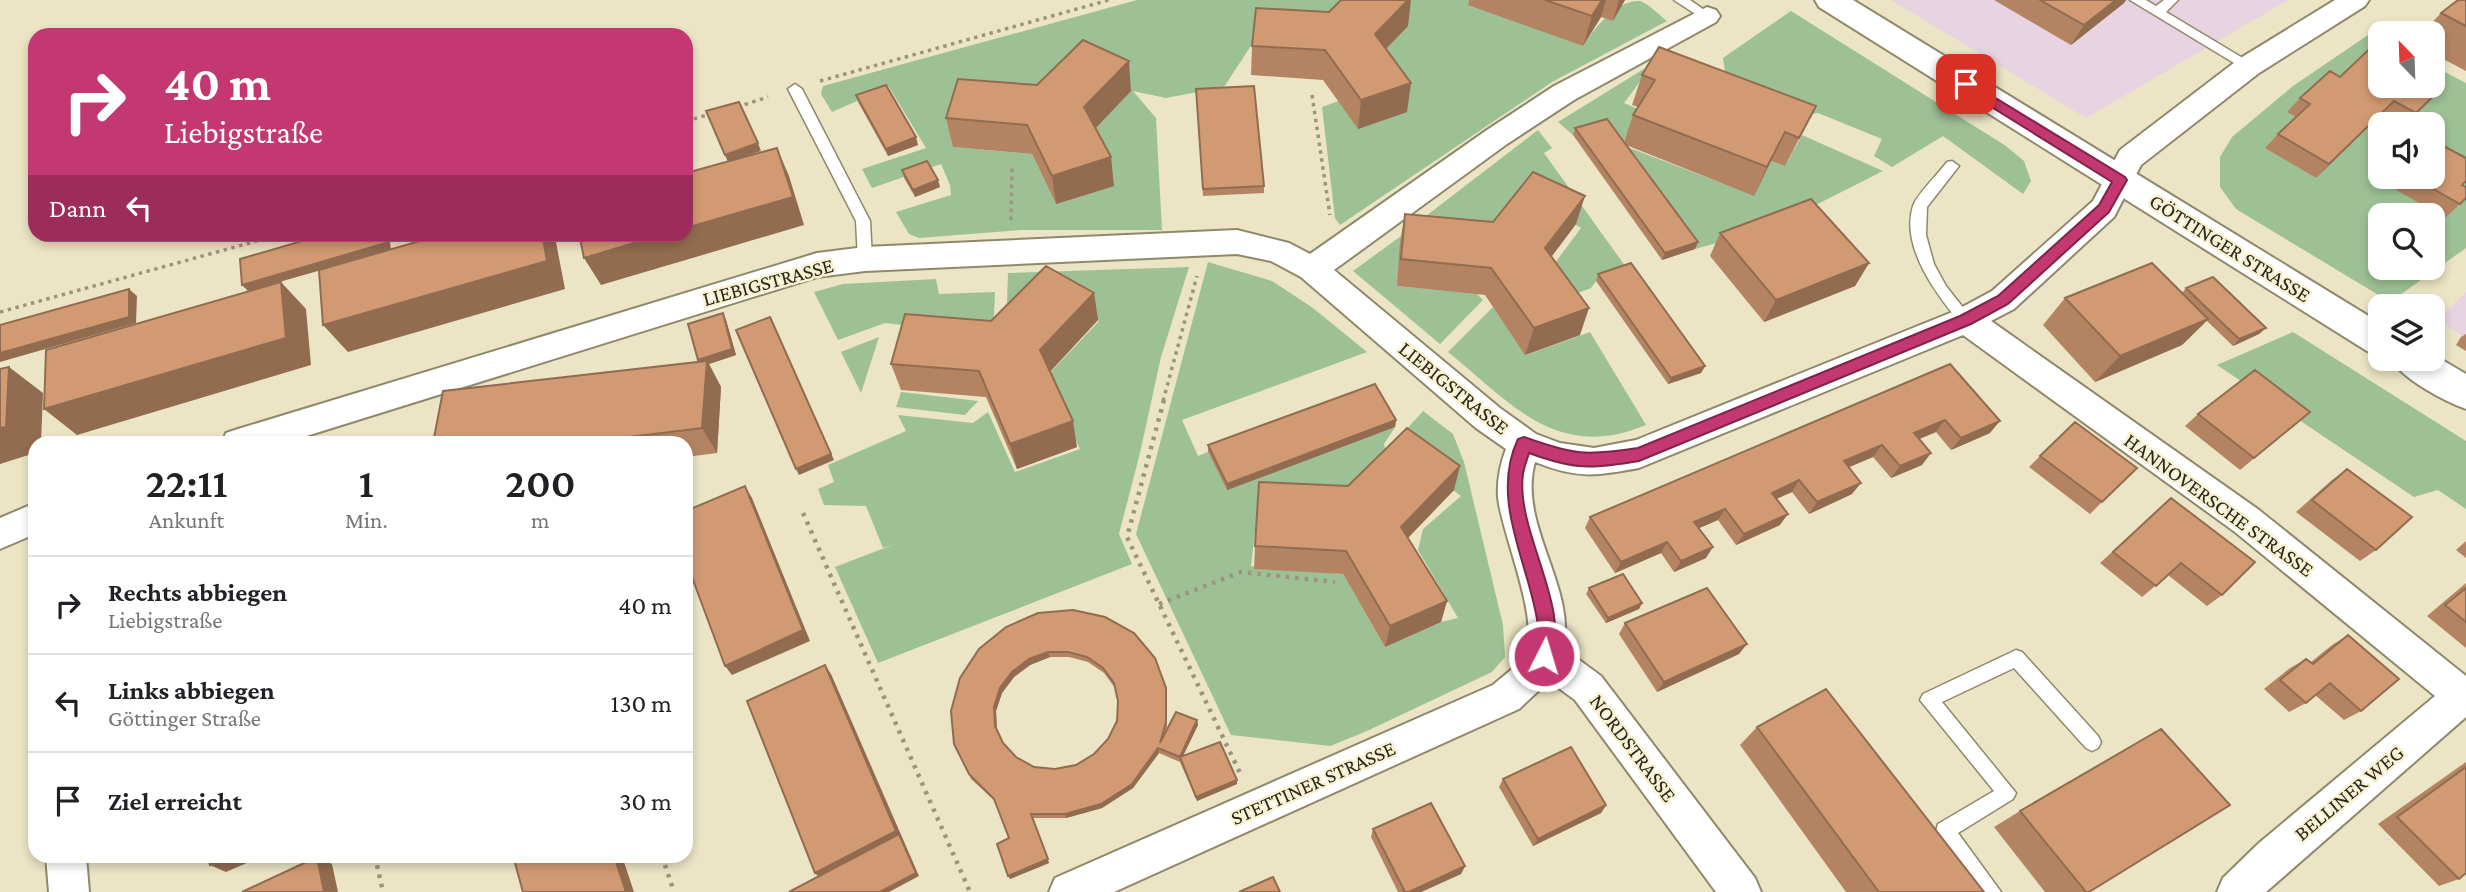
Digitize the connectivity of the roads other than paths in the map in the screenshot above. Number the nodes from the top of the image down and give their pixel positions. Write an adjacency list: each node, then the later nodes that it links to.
1 (1680, 0): 7 (lane)
2 (1830, 0): 11 (street, GÖTTINGER STRASSE)
3 (2136, 0): 6 (lane)
4 (2172, 0): 6 (lane)
5 (2356, 0): 8 (street, LIEBIGSTRASSE)
6 (2157, 12): 8 (lane)
7 (1707, 16): 13 (street)
8 (2249, 66): 11 (street, LIEBIGSTRASSE)
9 (795, 89): 12 (lane)
10 (1952, 166): 14 (lane)
11 (2120, 180): 14 (street, LIEBIGSTRASSE); 15 (street, GÖTTINGER STRASSE)
12 (865, 258): 13 (street, LIEBIGSTRASSE); 18 (street, LIEBIGSTRASSE)
13 (1303, 264): 19 (street, LIEBIGSTRASSE)
14 (1966, 320): 19 (street, LIEBIGSTRASSE); 23 (street, HANNOVERSCHE STRASSE)
15 (2368, 334)
16 (2430, 371): 17 (street)
17 (2466, 393)
18 (261, 436)
19 (1524, 444): 22 (street)
20 (28, 521): 21 (street)
21 (0, 534)
22 (1544, 656): 27 (street, STETTINER STRASSE); 28 (street, NORDSTRASSE)
23 (2464, 697): 30 (street, BELLINER WEG)
24 (2092, 742): 29 (lane)
25 (67, 863): 26 (street)
26 (69, 892)
27 (1069, 892)
28 (1741, 892)
29 (1992, 892)
30 (2237, 892)

